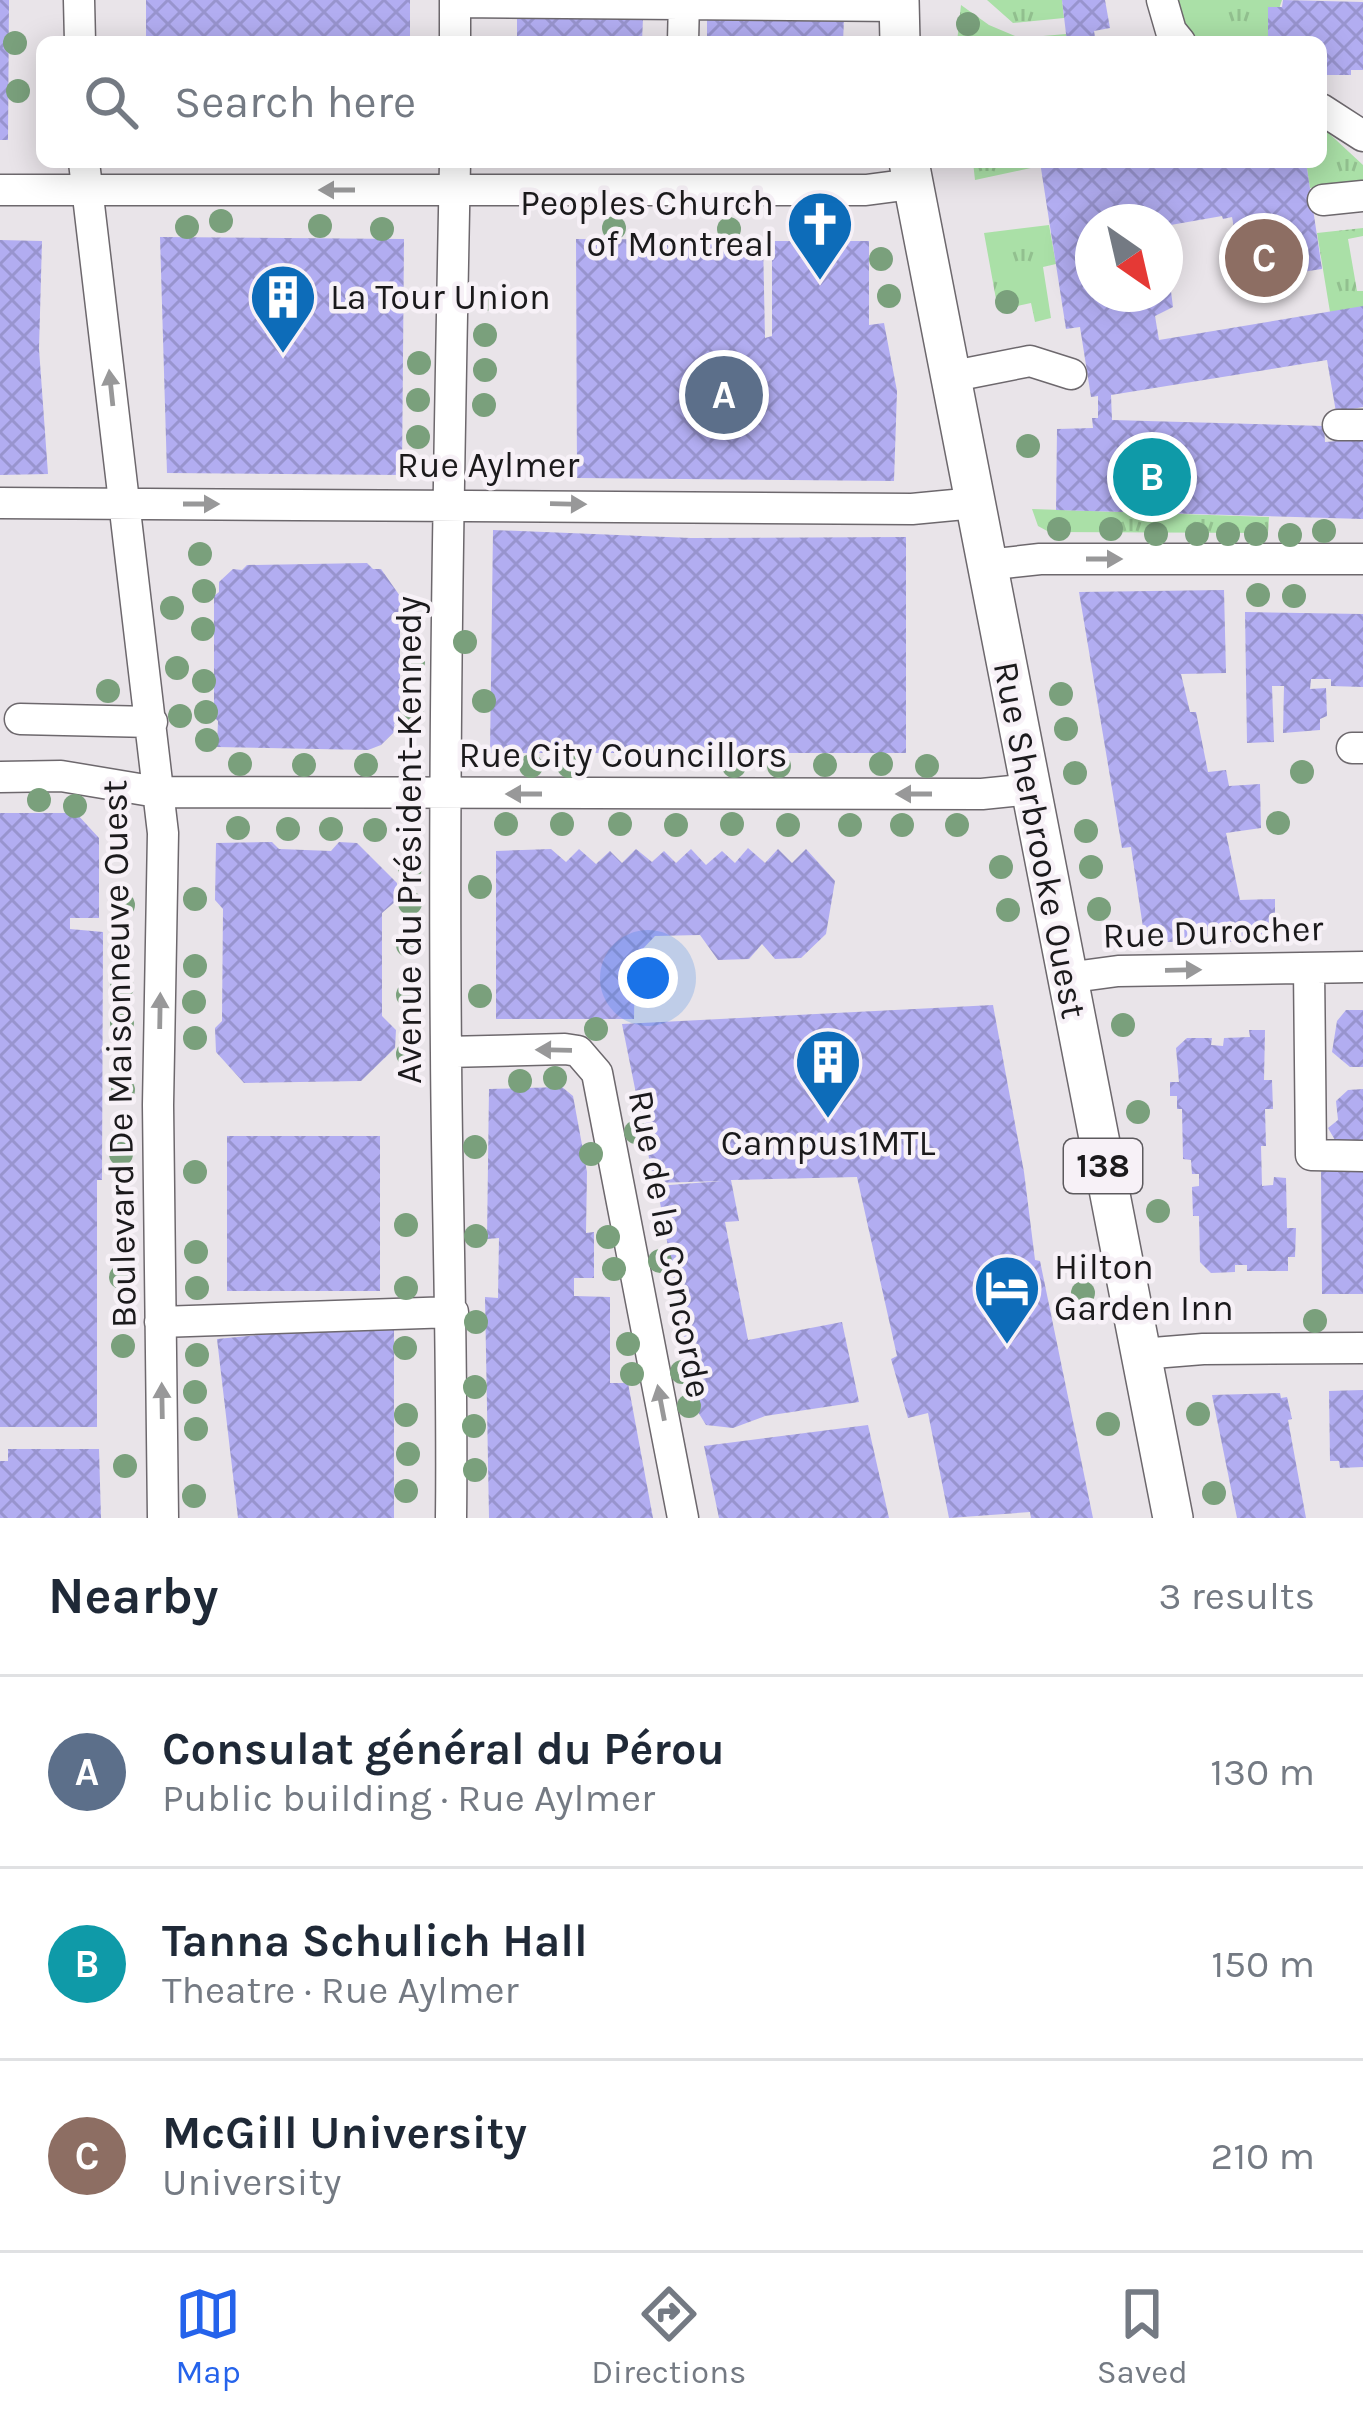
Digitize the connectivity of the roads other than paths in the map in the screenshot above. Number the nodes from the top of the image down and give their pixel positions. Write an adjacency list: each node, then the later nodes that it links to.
1 (79, 0): 6 (street)
2 (1162, 0): 9 (street)
3 (455, 1): 4 (street); 7 (street)
4 (684, 2): 5 (street); 8 (street)
5 (899, 16)
6 (80, 36)
7 (455, 36)
8 (683, 36)
9 (1175, 36)
10 (1327, 113): 11 (street)
11 (1363, 136)
12 (911, 173): 15 (street); 20 (main road, Rue Sherbrooke Ouest / 138)
13 (85, 176): 14 (street, one-way to 13); 16 (street); 23 (street, Boulevard De Maisonneuve Ouest, one-way to 13)
14 (455, 176): 15 (street); 24 (street, Avenue du Président-Kennedy)
15 (680, 177)
16 (0, 190)
17 (1363, 196): 18 (street)
18 (1323, 200)
19 (1071, 374): 20 (street)
20 (949, 377): 22 (main road, Rue Sherbrooke Ouest / 138)
21 (0, 503): 23 (street, Rue Aylmer)
22 (975, 503): 24 (street, Rue Aylmer, one-way to 22); 26 (main road, Rue Sherbrooke Ouest / 138)
23 (124, 504): 24 (street, Rue Aylmer, one-way to 24); 28 (street, Boulevard De Maisonneuve Ouest)
24 (451, 504): 32 (street, Avenue du Président-Kennedy)
25 (1363, 559): 26 (street, one-way to 25)
26 (987, 565): 30 (main road, Rue Sherbrooke Ouest / 138)
27 (20, 719): 28 (street)
28 (152, 722): 31 (street, Boulevard De Maisonneuve Ouest)
29 (0, 776): 31 (street, Rue City Councillors)
30 (1030, 789): 32 (street, Rue City Councillors, one-way to 32); 35 (main road, Rue Sherbrooke Ouest / 138)
31 (157, 792): 32 (street, Rue City Councillors); 39 (street, Boulevard De Maisonneuve Ouest, one-way to 31)
32 (446, 794): 36 (street, Avenue du Président-Kennedy)
33 (1363, 967): 34 (street, Rue Durocher)
34 (1309, 968): 35 (street, Rue Durocher, one-way to 34); 37 (street)
35 (1066, 978): 41 (main road, Rue Sherbrooke Ouest / 138)
36 (446, 1052): 38 (street, Avenue du Président-Kennedy); 44 (street, Rue de la Concorde, one-way to 36)
37 (1363, 1156)
38 (453, 1312): 39 (street); 43 (street, Avenue du Président-Kennedy)
39 (160, 1322): 42 (street, Boulevard De Maisonneuve Ouest, one-way to 39)
40 (1363, 1348): 41 (street)
41 (1141, 1354): 45 (main road, Rue Sherbrooke Ouest / 138)
42 (163, 1518)
43 (452, 1518)
44 (683, 1518)
45 (1173, 1518)

